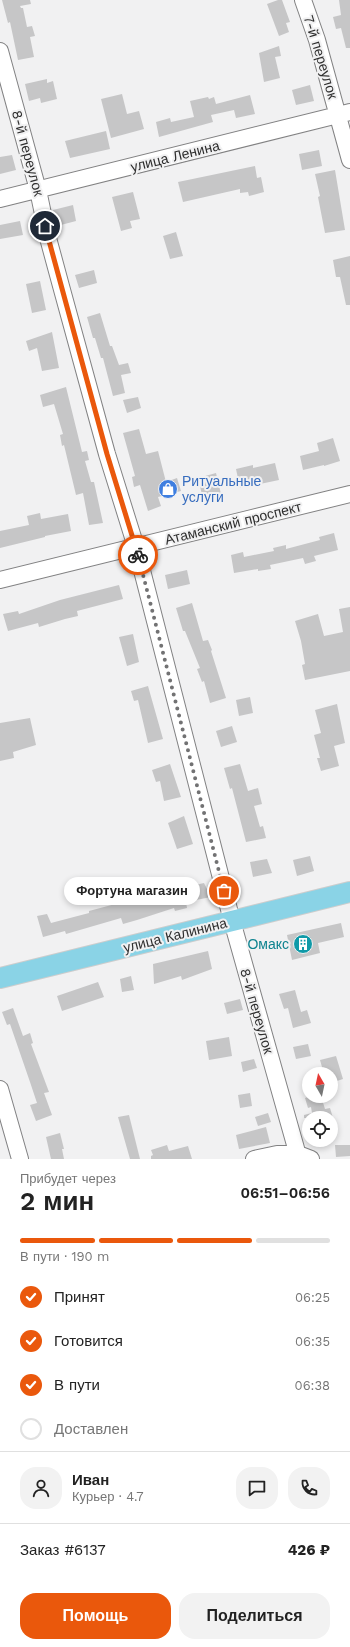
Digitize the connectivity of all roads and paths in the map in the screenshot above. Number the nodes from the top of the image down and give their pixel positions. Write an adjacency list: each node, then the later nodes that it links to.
1 (303, 0): 3 (street, 7-й переулок)
2 (0, 51): 5 (street, 8-й переулок)
3 (344, 114): 4 (street, 7-й переулок); 5 (street, улица Ленина)
4 (350, 160)
5 (38, 190): 6 (street, улица Ленина); 8 (street, 8-й переулок)
6 (0, 199)
7 (350, 494): 8 (street, Атаманский проспект)
8 (136, 547): 9 (street, Атаманский проспект); 11 (street, 8-й переулок)
9 (0, 580)
10 (350, 892): 11 (main road, улица Калинина)
11 (232, 921): 12 (main road, улица Калинина); 14 (street, 8-й переулок)
12 (0, 978)
13 (0, 1089): 15 (street)
14 (303, 1157): 16 (street)
15 (20, 1159)
16 (254, 1159)

